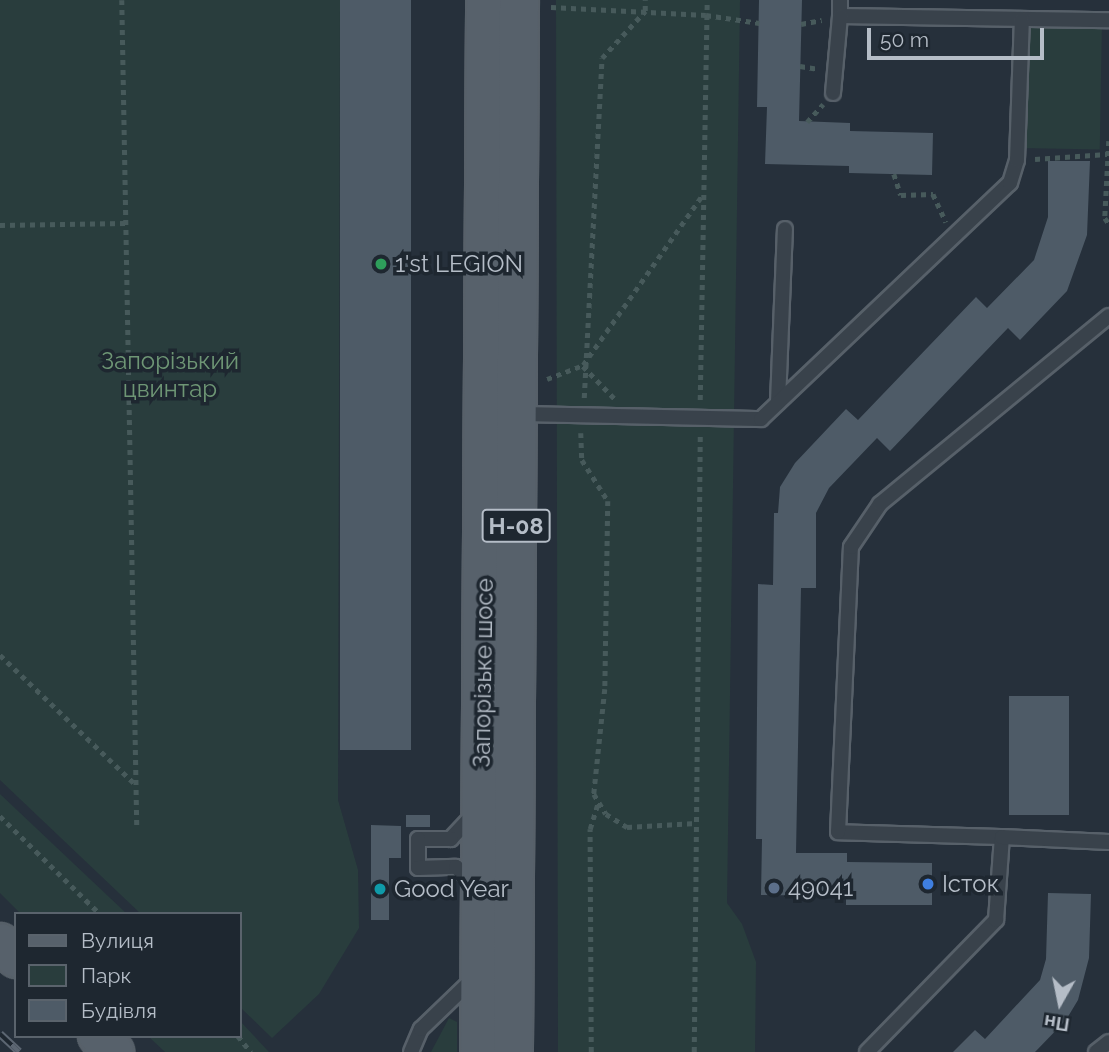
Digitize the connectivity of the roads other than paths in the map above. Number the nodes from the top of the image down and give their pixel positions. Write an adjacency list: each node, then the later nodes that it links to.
1 (486, 0): 11 (main road, Запорізьке шосе / Н-08)
2 (840, 0): 4 (lane)
3 (535, 4): 11 (main road, Запорізьке шосе / Н-08)
4 (840, 16): 5 (lane); 7 (lane)
5 (1022, 19): 6 (lane); 10 (lane)
6 (1109, 20)
7 (833, 93)
8 (785, 229): 10 (lane)
9 (1109, 316): 13 (lane)
10 (778, 402): 11 (lane)
11 (501, 414): 12 (main road, Запорізьке шосе / Н-08); 24 (main road, Запорізьке шосе / Н-08)
12 (481, 798): 15 (main road, Запорізьке шосе / Н-08); 15 (lane)
13 (1002, 837): 14 (lane); 25 (lane)
14 (1109, 842)
15 (481, 898): 18 (main road, Запорізьке шосе / Н-08)
16 (0, 943): 17 (main road)
17 (14, 956)
18 (481, 971): 22 (lane); 23 (main road, Запорізьке шосе / Н-08)
19 (100, 1038): 21 (main road)
20 (1109, 1042): 26 (lane)
21 (114, 1052)
22 (411, 1052)
23 (480, 1052)
24 (513, 1052)
25 (867, 1052)
26 (1096, 1052)

